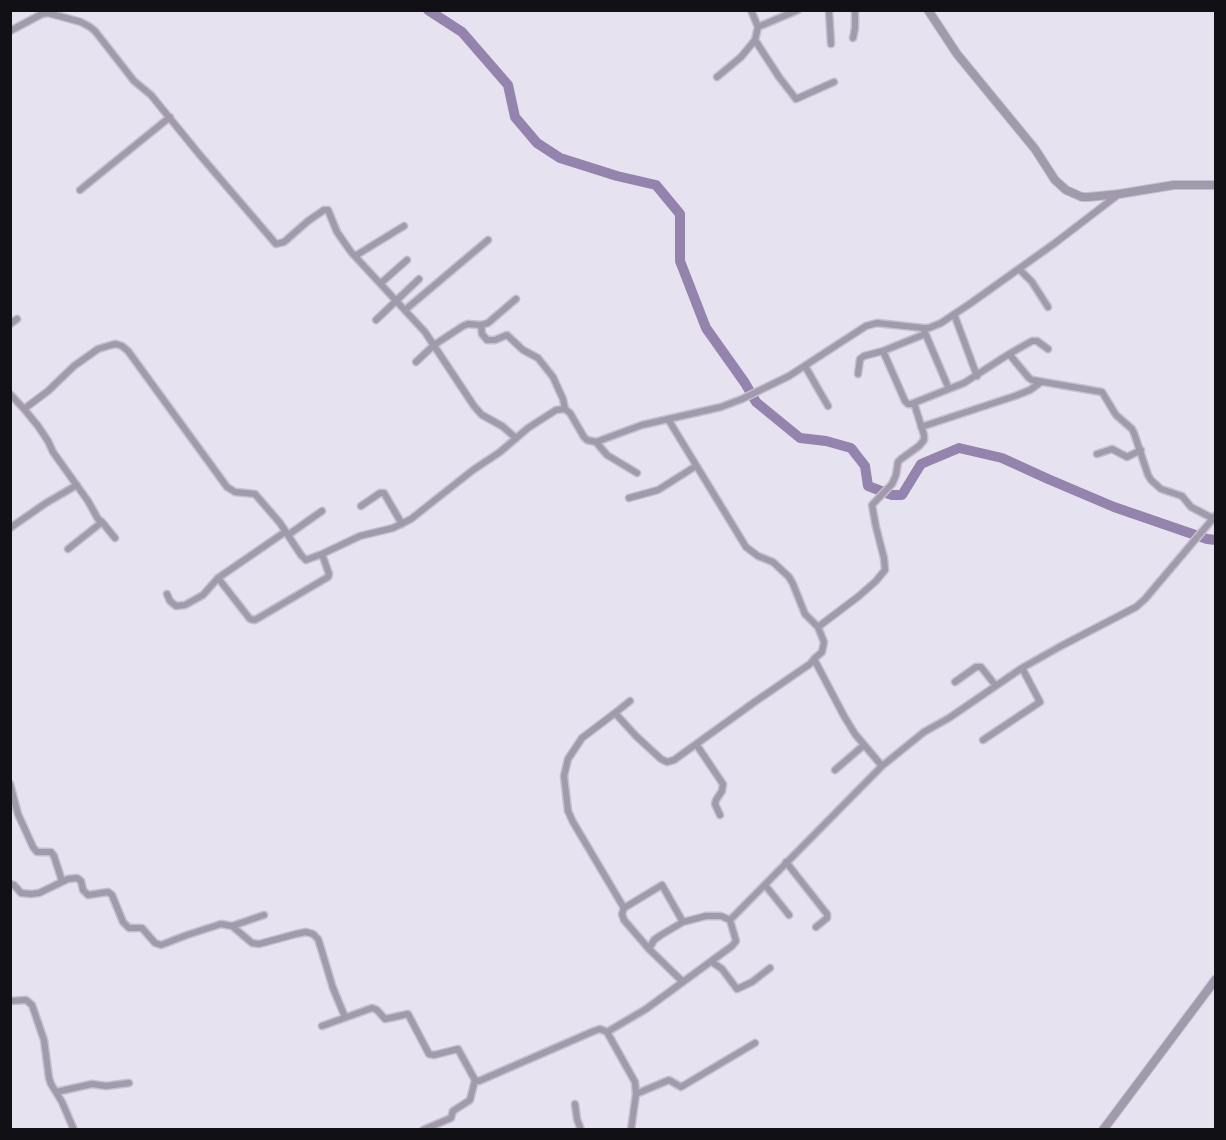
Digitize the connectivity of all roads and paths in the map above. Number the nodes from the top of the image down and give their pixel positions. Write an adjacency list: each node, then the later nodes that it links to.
1 (751, 10): 6 (street)
2 (798, 10): 6 (street)
3 (829, 10): 10 (street)
4 (855, 10): 8 (street)
5 (928, 10): 16 (street)
6 (758, 27): 9 (street)
7 (10, 31): 13 (street)
8 (853, 38)
9 (755, 40): 11 (street); 12 (street)
10 (831, 44)
11 (717, 77)
12 (834, 82)
13 (170, 117): 15 (street); 19 (street)
14 (1215, 185): 16 (street)
15 (80, 190)
16 (1119, 194): 21 (street)
17 (405, 226): 19 (street)
18 (488, 240): 27 (street)
19 (355, 256): 23 (street)
20 (407, 260): 23 (street)
21 (1018, 269): 26 (street); 28 (street)
22 (419, 279): 25 (street)
23 (381, 283): 25 (street)
24 (516, 299): 32 (street)
25 (396, 301): 27 (street); 30 (street)
26 (1048, 307)
27 (405, 310): 34 (street)
28 (954, 314): 33 (street); 41 (street)
29 (17, 319): 31 (street)
30 (376, 320)
31 (10, 324)
32 (481, 325): 34 (street); 48 (street)
33 (924, 331): 36 (street); 39 (street); 43 (street)
34 (434, 345): 38 (street); 51 (street)
35 (1048, 348): 37 (street)
36 (883, 351): 40 (street); 45 (street)
37 (1009, 354): 41 (street); 42 (street)
38 (416, 362)
39 (805, 366): 46 (street); 49 (street)
40 (858, 374)
41 (977, 376): 43 (street)
42 (1041, 382): 50 (street); 53 (street)
43 (949, 389): 45 (street)
44 (10, 394): 47 (street)
45 (914, 403): 50 (street)
46 (828, 406)
47 (24, 409): 57 (street); 65 (street)
48 (565, 410): 51 (street); 52 (street)
49 (668, 419): 52 (street); 55 (street)
50 (921, 427): 71 (street)
51 (516, 438): 63 (street)
52 (596, 442): 56 (street)
53 (1141, 450): 54 (street); 61 (street)
54 (1097, 454)
55 (696, 466): 58 (street); 71 (street)
56 (637, 473)
57 (77, 485): 62 (street); 64 (street)
58 (629, 498)
59 (361, 506): 63 (street)
60 (322, 511): 65 (street)
61 (1214, 516): 73 (street)
62 (102, 522): 66 (street); 67 (street)
63 (402, 524): 68 (street)
64 (10, 528)
65 (286, 533): 68 (street); 69 (street)
66 (115, 538)
67 (68, 549)
68 (322, 554): 69 (street)
69 (218, 578): 70 (street)
70 (167, 594)
71 (818, 627): 72 (street)
72 (814, 659): 79 (street); 80 (street)
73 (1022, 668): 75 (street); 78 (street)
74 (955, 682): 75 (street)
75 (996, 686): 81 (street)
76 (630, 701): 77 (street)
77 (615, 713): 79 (street); 89 (street)
78 (983, 740)
79 (696, 744): 84 (street)
80 (864, 745): 81 (street); 82 (street)
81 (882, 766): 85 (street)
82 (835, 770)
83 (10, 784): 86 (street)
84 (720, 815)
85 (786, 862): 88 (street); 95 (street)
86 (62, 881): 87 (street); 94 (street)
87 (10, 884)
88 (765, 885): 91 (street); 92 (street)
89 (624, 909): 93 (street); 96 (street)
90 (264, 915): 94 (street)
91 (789, 915)
92 (730, 920): 93 (street); 97 (street)
93 (683, 922): 96 (street)
94 (232, 926): 102 (street)
95 (816, 927)
96 (649, 949): 100 (street)
97 (712, 962): 98 (street); 100 (street)
98 (770, 968)
99 (1215, 979): 115 (street)
100 (683, 982): 104 (street)
101 (10, 1001): 108 (street)
102 (345, 1017): 103 (street); 106 (street)
103 (322, 1026)
104 (607, 1032): 106 (street); 109 (street)
105 (755, 1043): 109 (street)
106 (475, 1080): 112 (street)
107 (129, 1083): 108 (street)
108 (56, 1092): 111 (street)
109 (636, 1094): 114 (street)
110 (575, 1104): 113 (street)
111 (74, 1130)
112 (423, 1130)
113 (581, 1130)
114 (631, 1130)
115 (1103, 1130)

